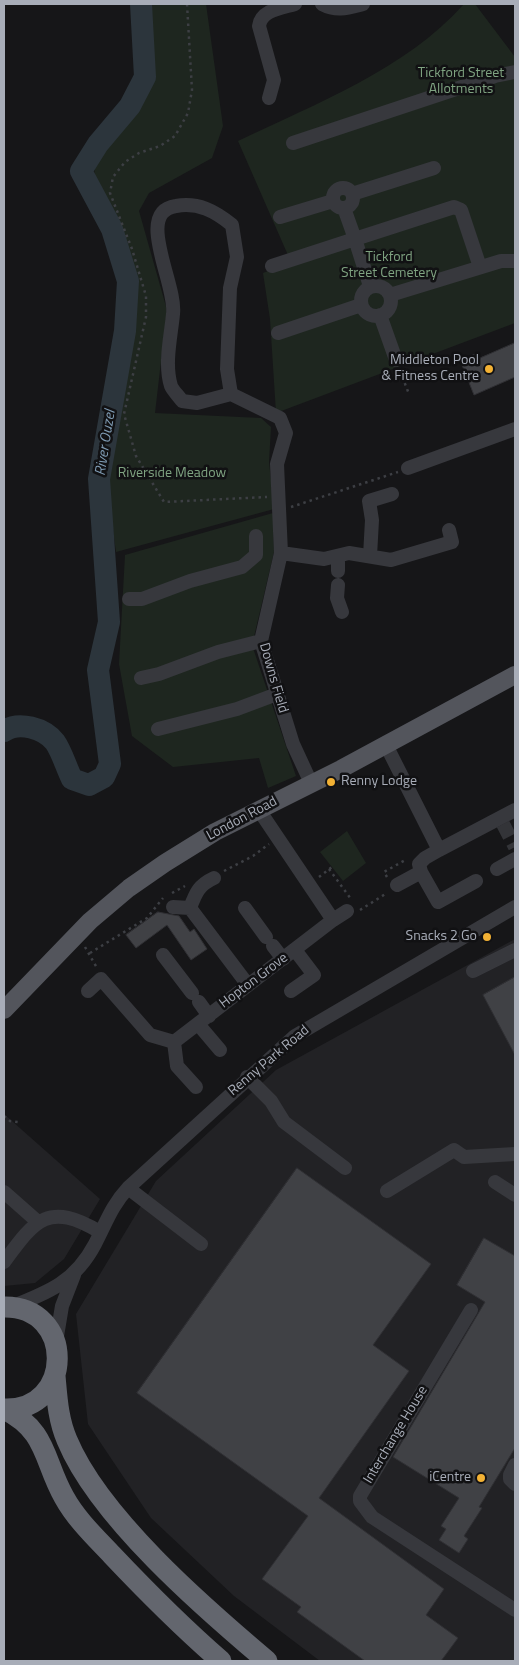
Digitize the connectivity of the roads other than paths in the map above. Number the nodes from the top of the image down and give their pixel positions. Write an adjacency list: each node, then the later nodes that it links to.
1 (295, 4): 5 (street)
2 (322, 4): 3 (street)
3 (364, 4)
4 (515, 72): 6 (street)
5 (269, 98)
6 (292, 143)
7 (434, 168): 8 (street)
8 (339, 204): 9 (street); 10 (street)
9 (280, 217)
10 (355, 239): 12 (street); 13 (street); 14 (street)
11 (515, 261): 13 (street)
12 (272, 266)
13 (480, 267): 15 (street)
14 (370, 286): 15 (street); 16 (street)
15 (390, 295): 17 (street)
16 (361, 305): 17 (street); 18 (street)
17 (380, 316): 19 (street)
18 (278, 333)
19 (396, 360)
20 (231, 394): 20 (street); 29 (street, Downs Field)
21 (515, 428): 22 (street)
22 (408, 468)
23 (392, 494): 28 (street)
24 (449, 530): 28 (street)
25 (256, 536): 26 (street)
26 (256, 556): 29 (street); 30 (street)
27 (338, 556): 28 (street); 29 (street); 31 (street)
28 (370, 556)
29 (280, 557): 32 (street, Downs Field)
30 (129, 599)
31 (342, 612)
32 (261, 641): 34 (street); 35 (street, Downs Field)
33 (515, 676): 37 (main road, London Road)
34 (141, 678)
35 (277, 694): 36 (street); 38 (street, Downs Field)
36 (158, 729)
37 (386, 745): 38 (main road, London Road); 41 (street)
38 (311, 783): 39 (main road, London Road)
39 (259, 810): 53 (street); 62 (main road, London Road)
40 (515, 810): 41 (street)
41 (439, 850): 44 (street)
42 (515, 859): 43 (street)
43 (497, 869)
44 (421, 872): 46 (street); 47 (street)
45 (214, 878): 50 (street)
46 (476, 881)
47 (397, 886)
48 (173, 907): 50 (street)
49 (515, 907): 66 (street, Renny Park Road)
50 (190, 908): 59 (street)
51 (245, 908): 57 (street)
52 (353, 911): 53 (street, Hopton Grove)
53 (333, 920): 54 (street, Hopton Grove)
54 (295, 950): 57 (street, Hopton Grove); 61 (street)
55 (515, 950): 58 (street)
56 (163, 955): 63 (street)
57 (282, 959): 59 (street, Hopton Grove)
58 (473, 971)
59 (248, 985): 63 (street, Hopton Grove)
60 (88, 991): 64 (street)
61 (292, 991)
62 (4, 1010)
63 (204, 1020): 64 (street, Hopton Grove); 65 (street)
64 (174, 1042): 67 (street)
65 (220, 1050)
66 (247, 1078): 69 (street); 71 (street, Renny Park Road)
67 (196, 1087)
68 (515, 1154): 72 (street)
69 (345, 1168)
70 (495, 1182): 74 (street)
71 (128, 1188): 76 (street, Renny Park Road); 77 (street)
72 (387, 1191)
73 (4, 1192): 75 (street)
74 (515, 1194)
75 (38, 1222): 76 (street); 78 (street)
76 (100, 1232): 79 (street, Renny Park Road)
77 (202, 1244)
78 (4, 1262)
79 (74, 1274): 80 (street, Renny Park Road); 82 (street, Renny Park Road)
80 (7, 1307): 82 (highway)
81 (471, 1310): 87 (street, Interchange House)
82 (56, 1342): 83 (highway)
83 (55, 1376): 84 (highway); 89 (highway)
84 (4, 1409): 88 (highway)
85 (515, 1465): 86 (street)
86 (515, 1484)
87 (515, 1610)
88 (221, 1661)
89 (267, 1661)

